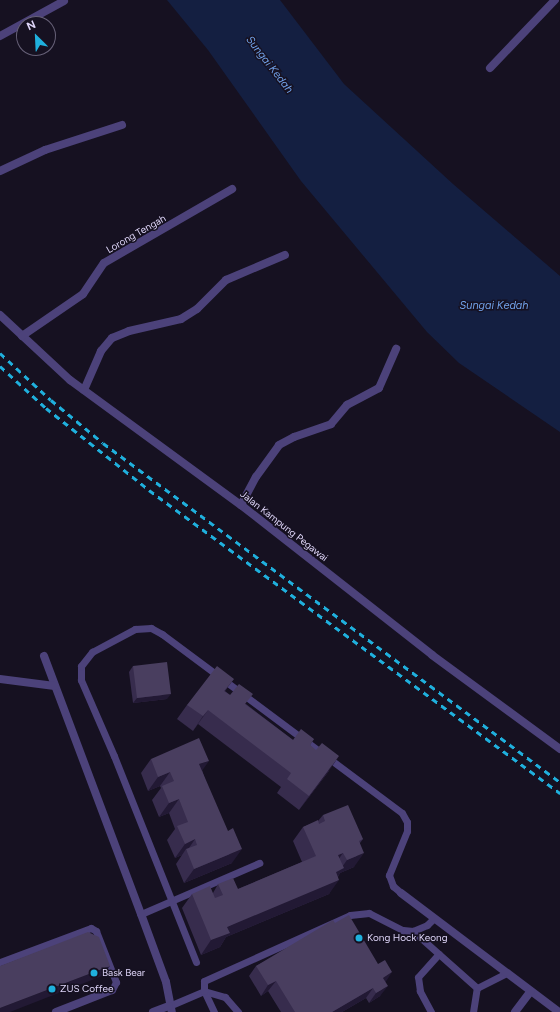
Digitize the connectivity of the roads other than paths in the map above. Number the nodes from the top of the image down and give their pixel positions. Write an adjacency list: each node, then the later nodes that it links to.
1 (555, 0): 4 (street)
2 (64, 1): 3 (street)
3 (0, 36)
4 (490, 68)
5 (122, 125): 6 (street)
6 (0, 171)
7 (232, 189): 10 (street, Lorong Tengah)
8 (286, 255): 12 (street)
9 (0, 315): 10 (street, Jalan Kampung Pegawai)
10 (22, 336): 12 (street, Jalan Kampung Pegawai)
11 (396, 349): 13 (street)
12 (84, 390): 13 (street, Jalan Kampung Pegawai)
13 (241, 505): 17 (street, Jalan Kampung Pegawai)
14 (44, 656): 16 (street)
15 (0, 678): 16 (street)
16 (55, 686): 21 (street)
17 (560, 749)
18 (259, 863): 20 (lane)
19 (401, 893): 20 (lane); 22 (street)
20 (172, 900): 21 (lane); 26 (lane)
21 (141, 914): 32 (street)
22 (434, 918): 23 (lane); 27 (street)
23 (413, 931): 24 (lane); 31 (lane)
24 (439, 954): 28 (lane); 37 (lane)
25 (0, 962): 29 (lane)
26 (196, 962)
27 (507, 973): 28 (lane); 30 (street)
28 (478, 988): 38 (lane)
29 (112, 990): 33 (street)
30 (531, 991): 39 (street); 40 (street)
31 (204, 992): 32 (lane); 35 (lane); 36 (lane)
32 (171, 1009): 34 (street)
33 (56, 1012)
34 (153, 1012)
35 (214, 1012)
36 (238, 1012)
37 (431, 1012)
38 (473, 1012)
39 (515, 1012)
40 (559, 1012)

